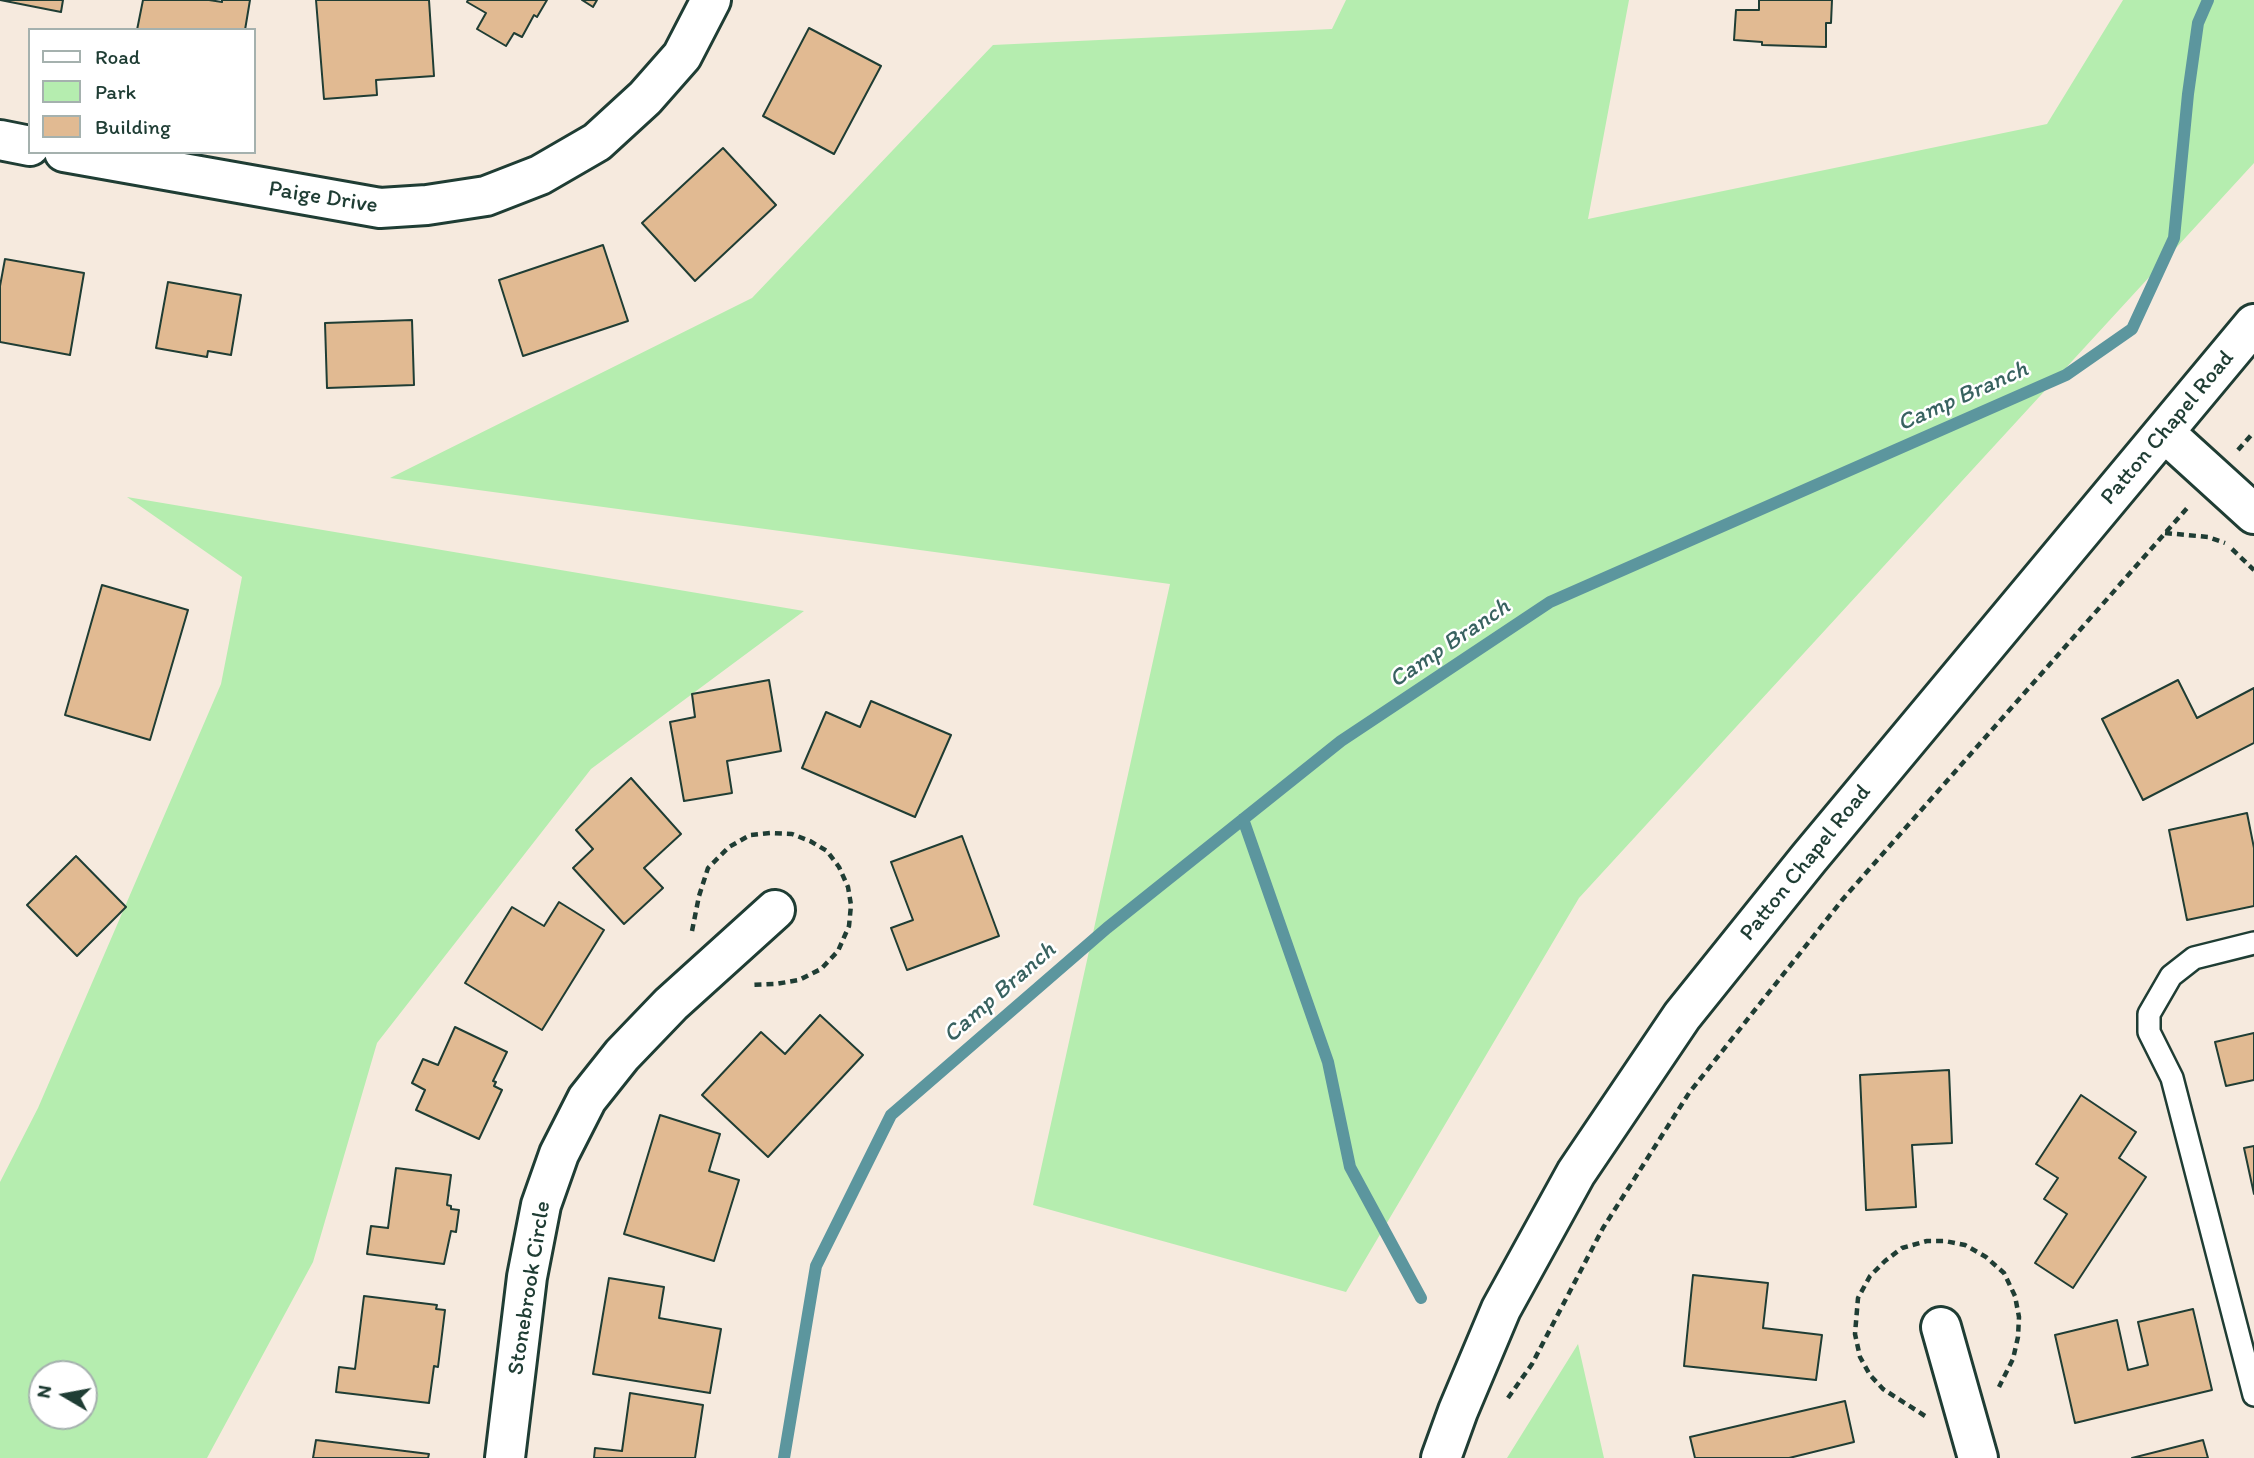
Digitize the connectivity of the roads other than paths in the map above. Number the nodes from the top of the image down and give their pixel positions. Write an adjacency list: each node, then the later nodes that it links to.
1 (711, 0): 4 (street, Paige Drive)
2 (0, 141): 3 (street)
3 (28, 146)
4 (75, 154)
5 (2254, 324): 6 (street, Patton Chapel Road)
6 (2165, 433): 7 (street); 13 (street, Patton Chapel Road)
7 (2254, 514)
8 (775, 911): 12 (street, Stonebrook Circle)
9 (2254, 943): 11 (lane)
10 (1941, 1327): 14 (street)
11 (2254, 1395)
12 (505, 1458)
13 (1441, 1458)
14 (1978, 1458)

